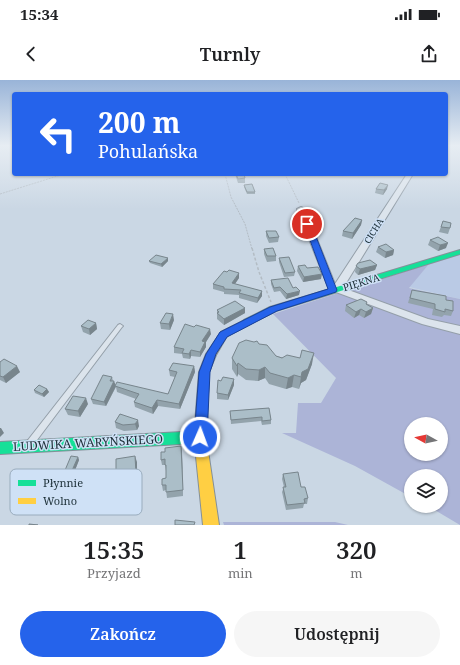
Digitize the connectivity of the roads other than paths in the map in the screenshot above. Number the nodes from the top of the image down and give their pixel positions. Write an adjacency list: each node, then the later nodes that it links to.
1 (409, 176): 4 (street, CICHA)
2 (301, 209): 4 (street)
3 (460, 252): 4 (street, PIĘKNA)
4 (335, 290): 6 (street); 7 (street, PIĘKNA)
5 (120, 326): 8 (lane)
6 (460, 330)
7 (200, 437): 8 (street, LUDWIKA WARYŃSKIEGO); 10 (street, PIĘKNA)
8 (28, 446): 9 (street, LUDWIKA WARYŃSKIEGO)
9 (0, 448)
10 (211, 525)

